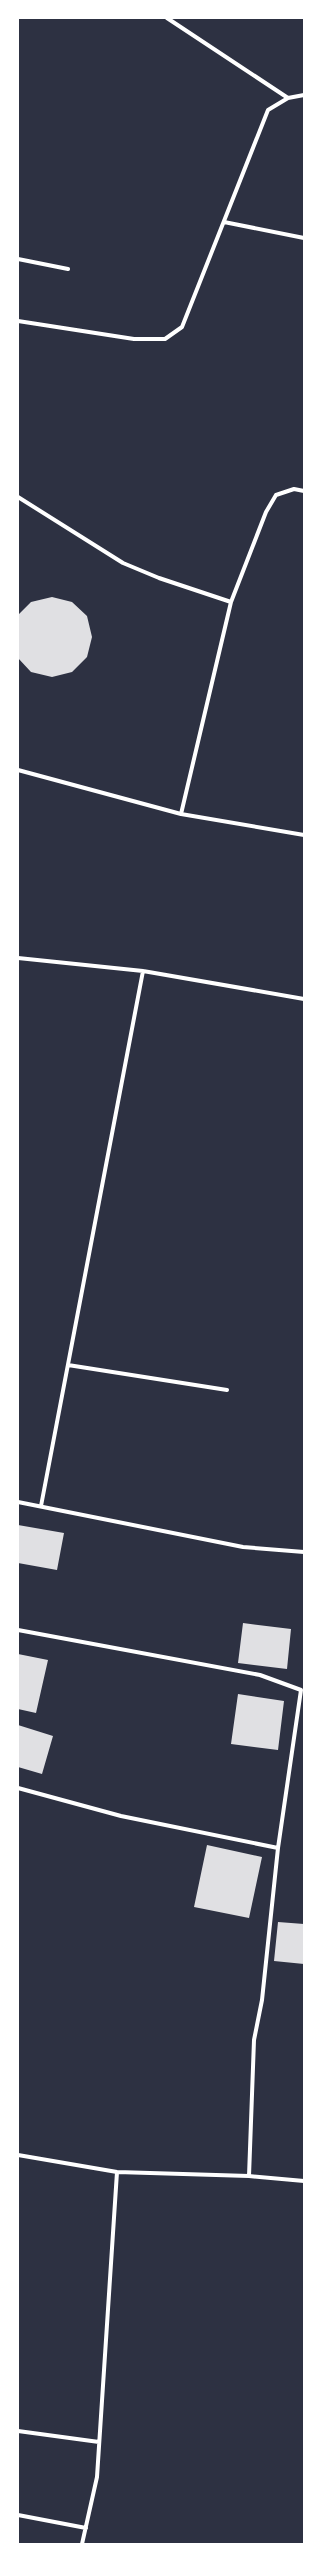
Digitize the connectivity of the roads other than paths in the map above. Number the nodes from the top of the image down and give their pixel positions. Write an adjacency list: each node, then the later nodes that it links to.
1 (167, 18): 3 (street)
2 (304, 95): 3 (street)
3 (288, 98): 4 (street)
4 (224, 222): 5 (street); 8 (street)
5 (304, 238)
6 (18, 259): 7 (street)
7 (68, 268)
8 (18, 320)
9 (304, 491): 11 (street)
10 (18, 497): 11 (street)
11 (231, 602): 13 (street)
12 (18, 770): 13 (street)
13 (181, 814): 14 (street)
14 (304, 835)
15 (18, 958): 16 (street)
16 (143, 971): 17 (street); 18 (street)
17 (304, 999)
18 (68, 1365): 19 (street); 21 (street)
19 (227, 1390)
20 (18, 1502): 21 (street)
21 (40, 1506): 22 (street)
22 (304, 1552)
23 (18, 1630): 25 (street)
24 (18, 1788): 25 (street)
25 (278, 1848): 28 (street)
26 (18, 2155): 27 (street)
27 (117, 2172): 28 (street); 31 (street)
28 (249, 2176): 29 (street)
29 (304, 2181)
30 (18, 2431): 31 (street)
31 (99, 2442): 33 (street)
32 (18, 2515): 33 (street)
33 (86, 2528): 34 (street)
34 (82, 2544)

